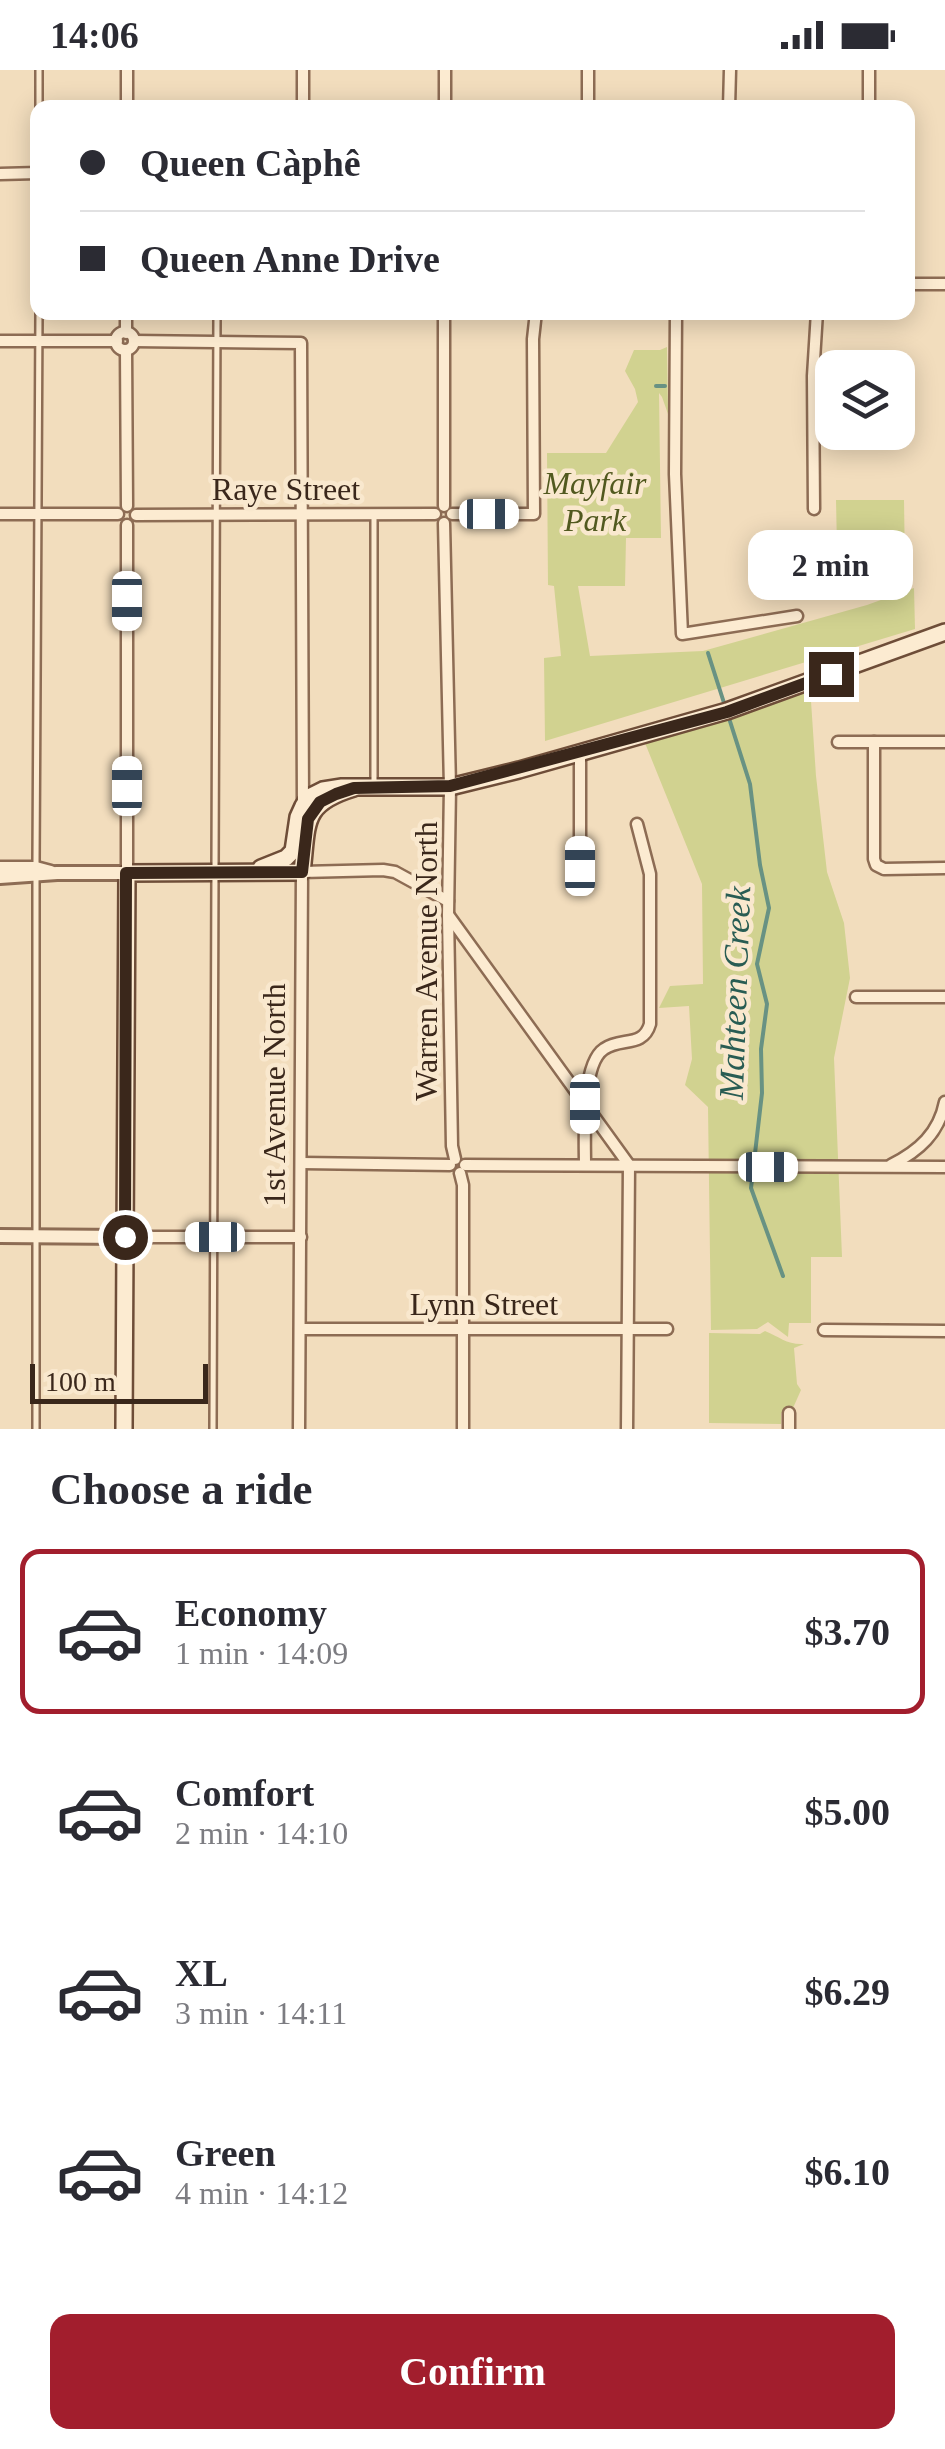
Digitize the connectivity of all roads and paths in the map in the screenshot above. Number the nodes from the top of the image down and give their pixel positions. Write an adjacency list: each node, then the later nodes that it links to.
1 (39, 70): 8 (lane)
2 (128, 70): 9 (street)
3 (303, 70): 10 (street)
4 (444, 70): 11 (street)
5 (588, 70): 12 (street)
6 (730, 70): 13 (street)
7 (870, 70): 14 (street)
8 (39, 100)
9 (127, 100)
10 (303, 100)
11 (444, 100)
12 (588, 100)
13 (729, 100)
14 (870, 100)
15 (0, 174): 16 (street)
16 (30, 174)
17 (915, 284): 18 (street)
18 (945, 284)
19 (38, 320): 27 (lane)
20 (127, 320): 28 (street)
21 (218, 320): 29 (lane)
22 (444, 320): 37 (street, Warren Avenue North)
23 (535, 320): 37 (street, Raye Street)
24 (676, 320): 40 (street)
25 (816, 320): 31 (street)
26 (0, 341): 27 (street)
27 (38, 341): 28 (street); 32 (lane)
28 (129, 341): 29 (street); 30 (street)
29 (218, 342): 33 (street); 35 (lane)
30 (122, 510): 32 (street); 38 (street); 39 (street)
31 (814, 510)
32 (37, 513): 34 (street); 54 (lane)
33 (302, 513): 35 (street, Raye Street); 36 (street, Raye Street); 49 (street)
34 (0, 514)
35 (216, 514): 38 (street, Raye Street); 55 (lane)
36 (374, 514): 37 (street, Raye Street); 48 (lane)
37 (444, 514): 46 (street, Warren Avenue North)
38 (136, 515): 39 (street)
39 (127, 525): 58 (street)
40 (797, 616)
41 (945, 632): 45 (main road)
42 (838, 742): 43 (street)
43 (874, 742): 44 (street); 53 (street)
44 (945, 742)
45 (580, 752): 46 (main road); 51 (street)
46 (450, 786): 48 (main road); 60 (street, Warren Avenue North)
47 (354, 788): 48 (main road); 49 (main road); 57 (main road, 1st Avenue North)
48 (374, 788)
49 (303, 806): 56 (main road)
50 (636, 824): 65 (street)
51 (580, 866)
52 (0, 867): 54 (street)
53 (945, 868)
54 (36, 871): 58 (street); 59 (street); 73 (lane)
55 (216, 872): 56 (main road); 58 (main road); 75 (lane)
56 (237, 872): 57 (main road)
57 (302, 872): 60 (street); 66 (street, 1st Avenue North)
58 (126, 873): 74 (main road)
59 (0, 877)
60 (448, 901): 61 (street, Warren Avenue North)
61 (448, 915): 65 (street); 67 (street, Warren Avenue North)
62 (856, 997): 63 (street)
63 (945, 998)
64 (945, 1102): 71 (street)
65 (585, 1104): 68 (street); 69 (street)
66 (302, 1164): 67 (street); 76 (street, 1st Avenue North)
67 (458, 1165): 68 (street); 78 (street, Warren Avenue North)
68 (585, 1165): 69 (street)
69 (629, 1165): 71 (street); 79 (street)
70 (945, 1166): 71 (street)
71 (886, 1168)
72 (0, 1236): 73 (street)
73 (36, 1236): 74 (street); 84 (lane)
74 (125, 1237): 75 (street); 85 (main road)
75 (215, 1237): 76 (street); 86 (lane)
76 (300, 1238): 77 (street, 1st Avenue North)
77 (300, 1329): 78 (street, Lynn Street); 87 (street, 1st Avenue North)
78 (464, 1329): 79 (street, Lynn Street); 88 (street, Warren Avenue North)
79 (628, 1329): 80 (street, Lynn Street); 89 (street)
80 (667, 1329)
81 (824, 1330): 82 (street)
82 (945, 1331)
83 (789, 1412): 90 (street)
84 (36, 1429)
85 (124, 1429)
86 (213, 1429)
87 (300, 1429)
88 (464, 1429)
89 (627, 1429)
90 (789, 1429)

